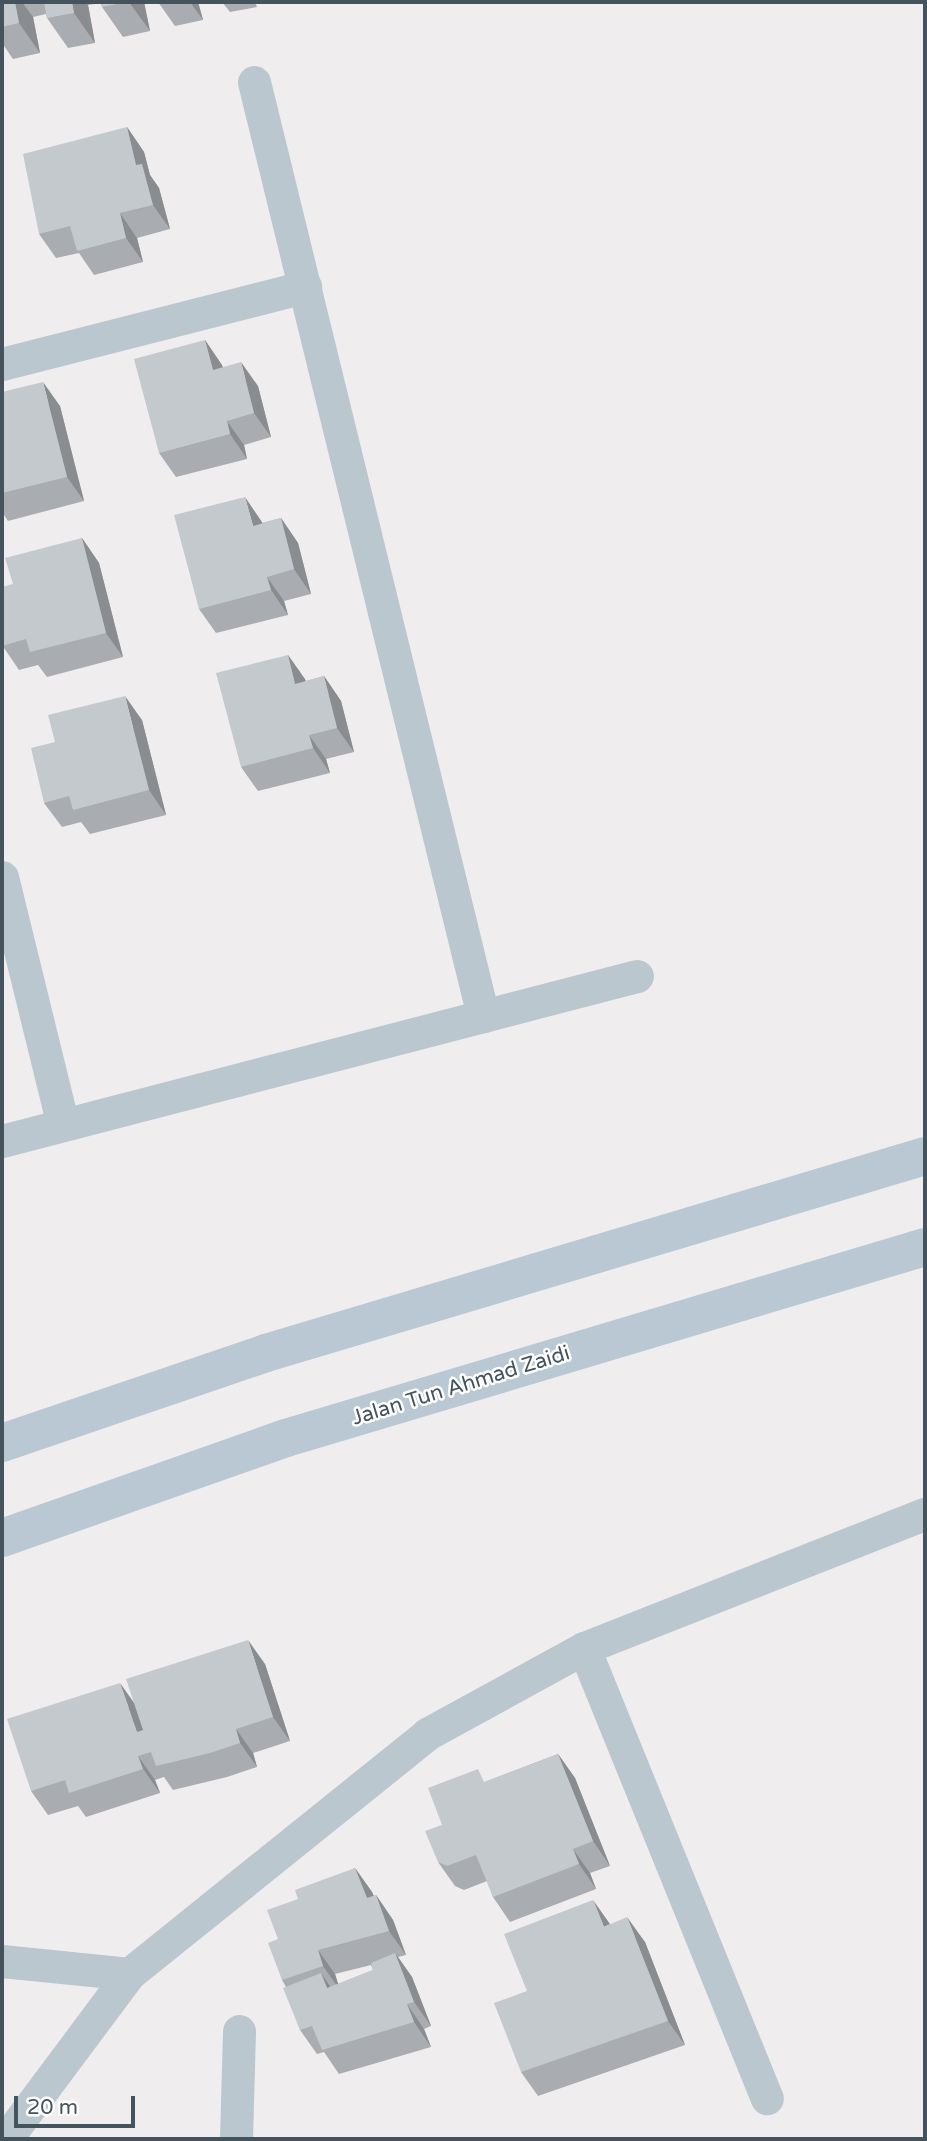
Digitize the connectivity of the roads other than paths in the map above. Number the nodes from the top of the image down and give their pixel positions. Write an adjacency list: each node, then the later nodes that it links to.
1 (254, 82): 2 (street)
2 (305, 287): 3 (street); 6 (street)
3 (2, 364)
4 (2, 877): 7 (street)
5 (636, 976): 6 (street)
6 (483, 1016): 7 (street)
7 (63, 1125): 8 (street)
8 (2, 1141)
9 (925, 1156): 11 (main road)
10 (925, 1247): 13 (main road, Jalan Tun Ahmad Zaidi)
11 (2, 1443)
12 (925, 1514): 14 (street)
13 (2, 1538)
14 (584, 1647): 16 (street); 18 (street)
15 (2, 1961): 16 (street)
16 (129, 1974): 19 (street)
17 (239, 2031): 20 (street)
18 (767, 2098)
19 (13, 2138)
20 (236, 2139)

